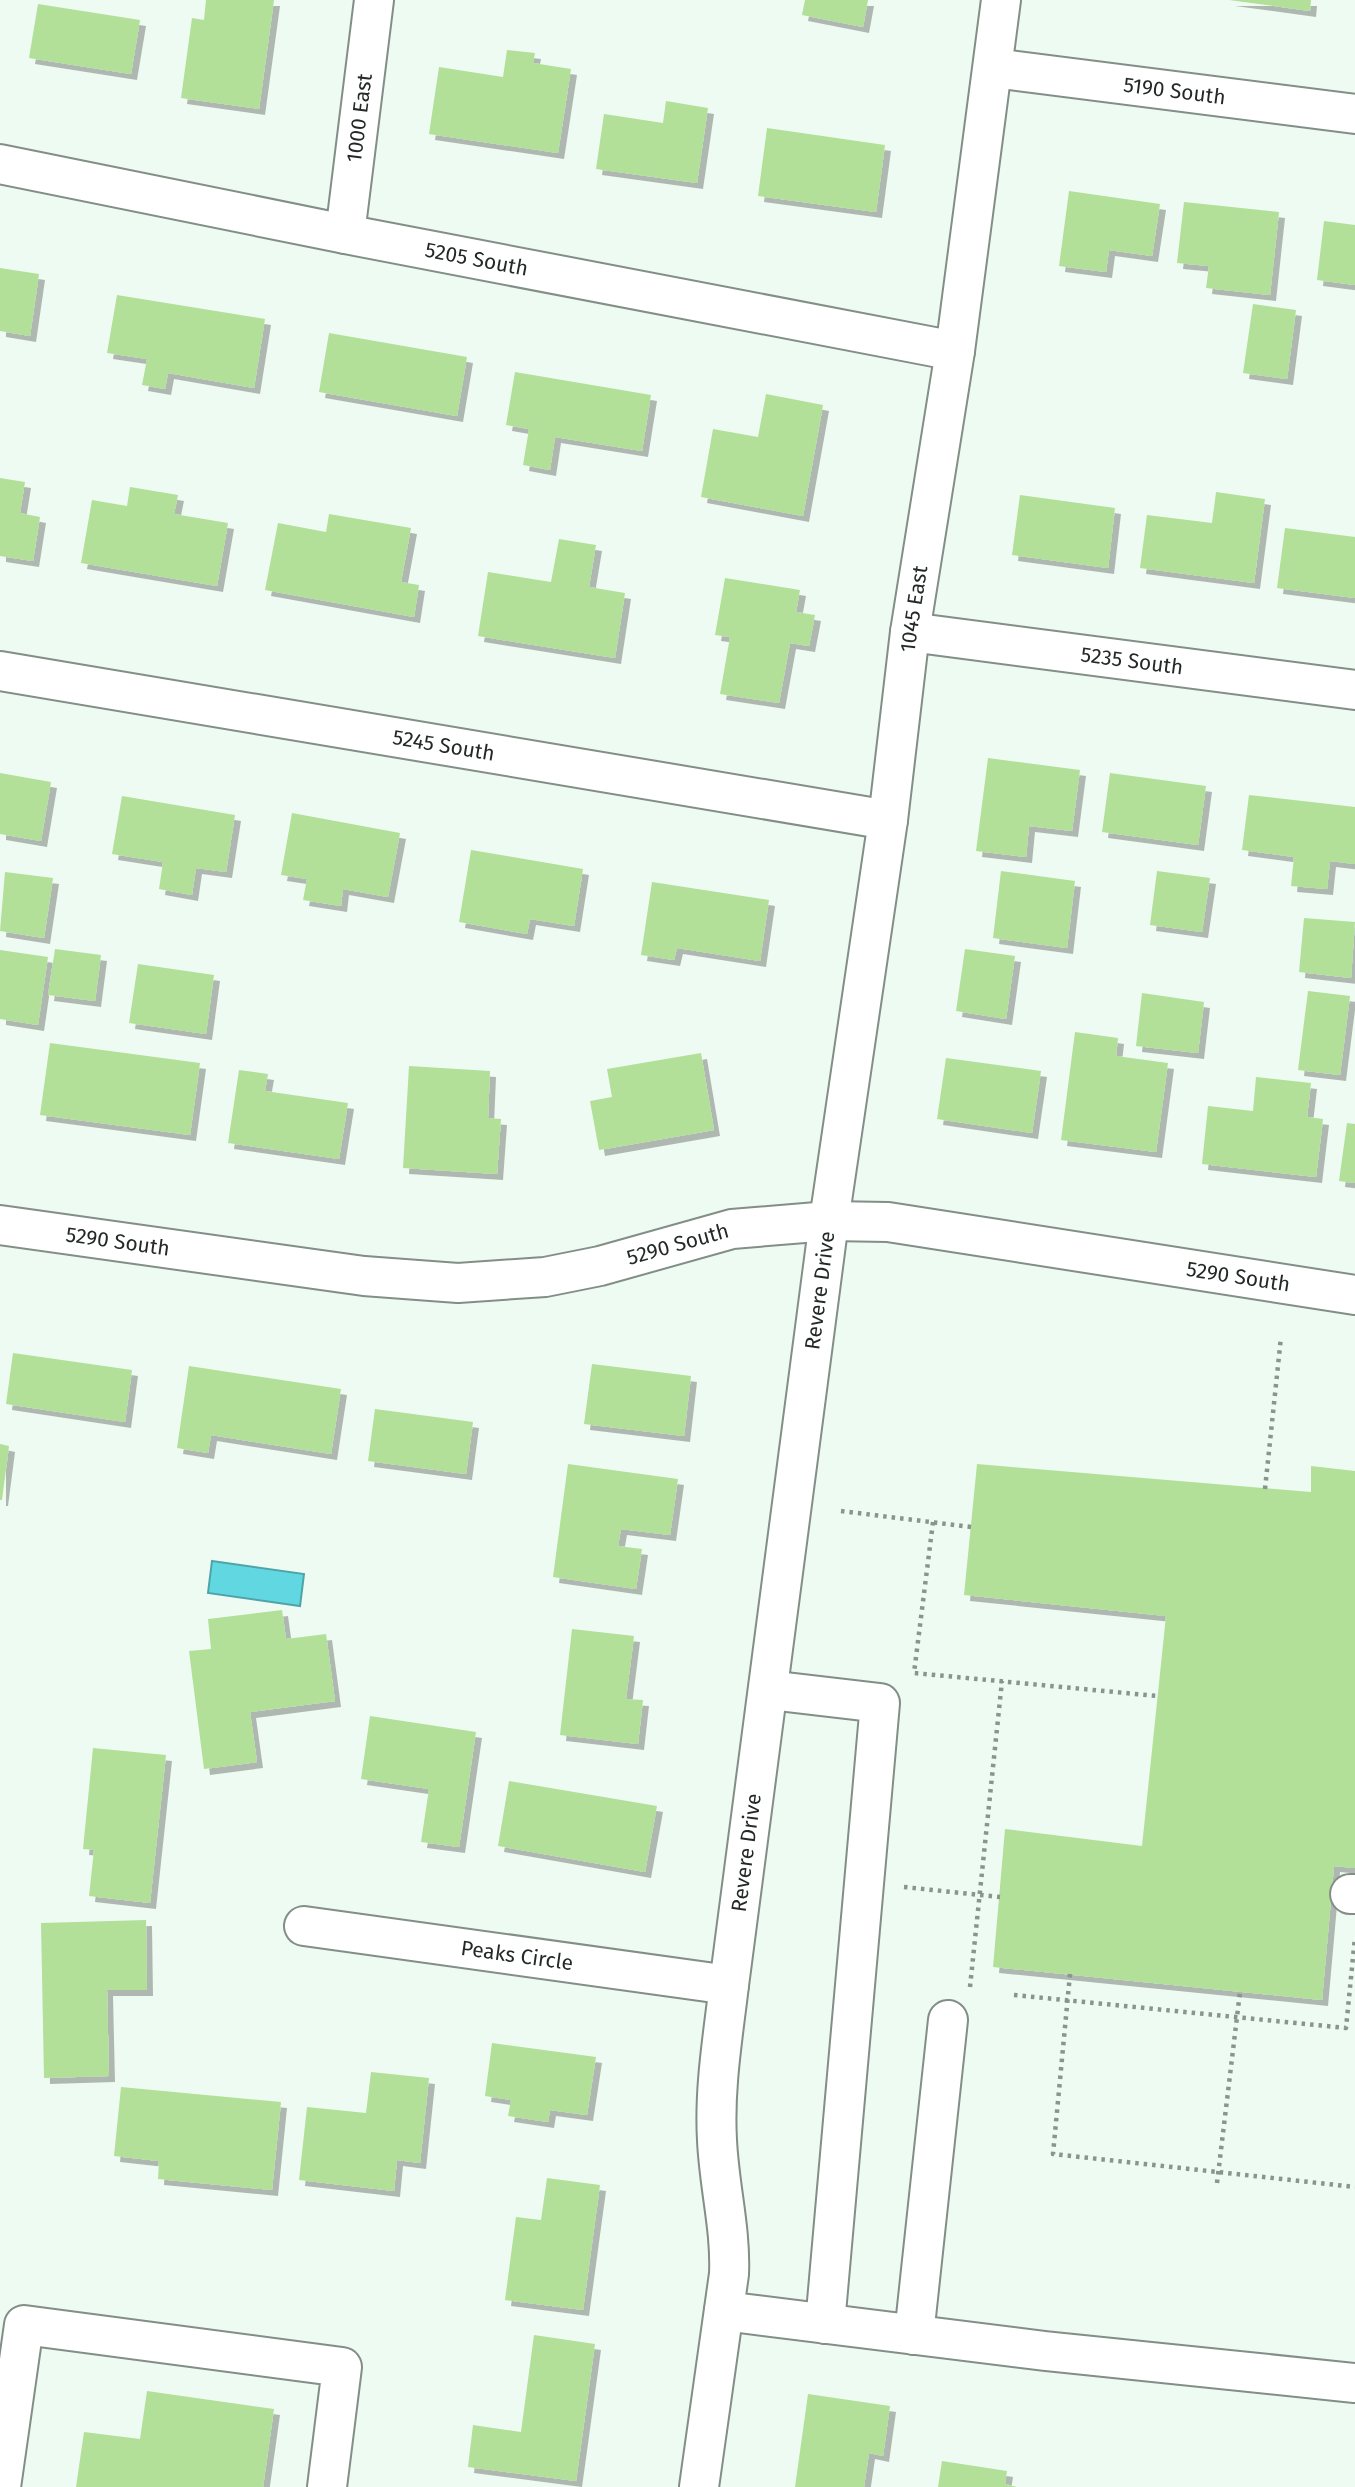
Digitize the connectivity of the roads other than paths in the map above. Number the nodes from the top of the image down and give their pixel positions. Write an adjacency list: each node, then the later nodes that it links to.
1 (374, 0): 6 (street, 1000 East)
2 (1001, 0): 3 (street, 1045 East)
3 (994, 68): 4 (street, 5190 South); 7 (street, 1045 East)
4 (1355, 114)
5 (0, 164): 6 (street, 5205 South)
6 (345, 234): 7 (street, 5205 South)
7 (955, 351): 8 (street, 1045 East)
8 (910, 632): 10 (street, 5235 South); 11 (street, 1045 East)
9 (0, 671): 11 (street, 5245 South)
10 (1355, 690)
11 (888, 820): 12 (street, 1045 East)
12 (829, 1221): 13 (street, 5290 South); 14 (street, 5290 South); 15 (street, Revere Drive)
13 (0, 1225)
14 (1355, 1295)
15 (769, 1690): 17 (street, Revere Drive); 20 (street)
16 (304, 1926): 17 (street, Peaks Circle)
17 (729, 1985): 19 (street, Revere Drive)
18 (959, 2005): 21 (street)
19 (724, 2311): 20 (street); 25 (street, Revere Drive)
20 (825, 2323): 21 (street)
21 (914, 2334): 22 (street)
22 (1355, 2382)
23 (1, 2487): 24 (street)
24 (327, 2487)
25 (698, 2487)

